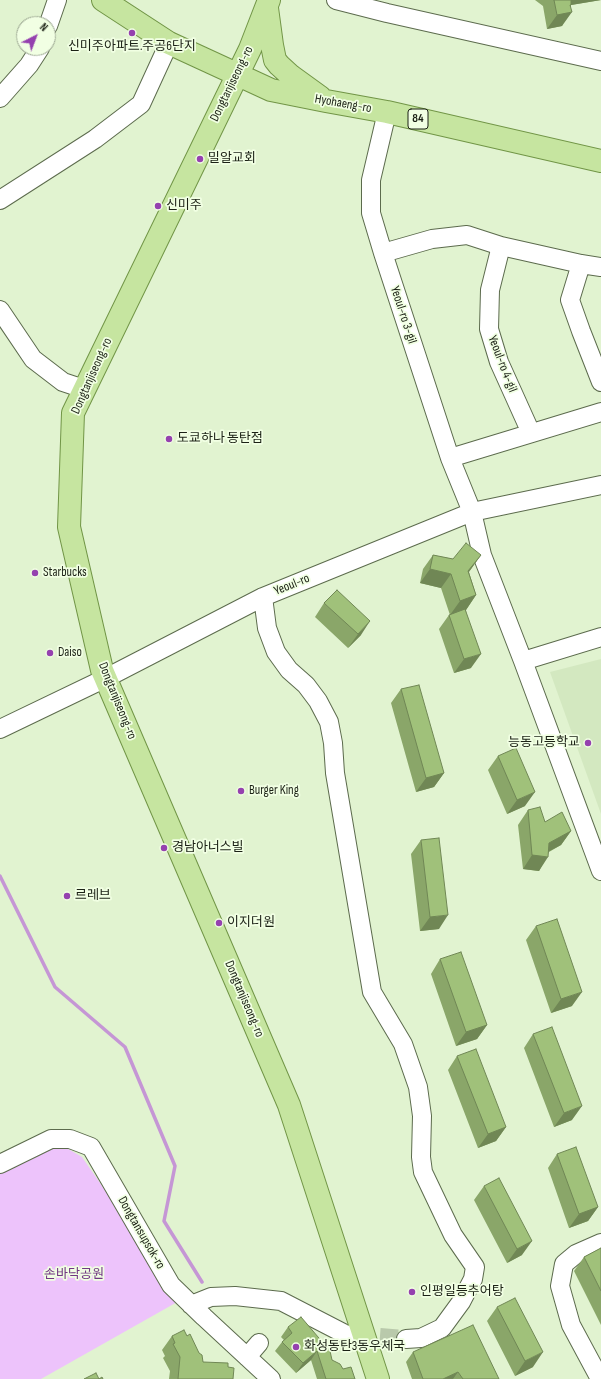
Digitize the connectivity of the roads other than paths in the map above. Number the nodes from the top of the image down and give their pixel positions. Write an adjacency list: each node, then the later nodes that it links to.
1 (103, 0): 4 (main road, Hyohaeng-ro / 84)
2 (336, 0): 6 (street)
3 (268, 3): 7 (main road, Dongtanjiseong-ro); 9 (main road)
4 (170, 43): 7 (main road, Hyohaeng-ro / 84); 12 (street)
5 (35, 56): 8 (street)
6 (601, 60)
7 (237, 74): 9 (main road, Hyohaeng-ro / 84); 19 (main road, Dongtanjiseong-ro)
8 (0, 98)
9 (326, 102): 10 (main road, Hyohaeng-ro / 84)
10 (387, 112): 11 (main road, Hyohaeng-ro / 84); 14 (street, Yeoul-ro 3-gil)
11 (601, 161)
12 (0, 200)
13 (501, 246): 14 (street); 15 (street); 21 (street, Yeoul-ro 4-gil)
14 (383, 253): 22 (street, Yeoul-ro 3-gil)
15 (581, 264): 16 (street); 18 (street)
16 (601, 267)
17 (0, 310): 19 (street)
18 (601, 382)
19 (84, 389): 28 (main road, Dongtanjiseong-ro)
20 (601, 412): 21 (street)
21 (531, 433): 22 (street)
22 (450, 458): 24 (street, Yeoul-ro 3-gil)
23 (601, 485): 24 (street, Yeoul-ro)
24 (472, 512): 25 (street, Yeoul-ro); 27 (street, Yeoul-ro 3-gil)
25 (263, 598): 28 (street, Yeoul-ro); 35 (street)
26 (601, 637): 27 (street)
27 (523, 661): 30 (street, Yeoul-ro 3-gil)
28 (106, 678): 29 (street, Yeoul-ro); 40 (main road, Dongtanjiseong-ro)
29 (0, 729)
30 (601, 871)
31 (0, 1164): 33 (street, Dongtansupsok-ro)
32 (601, 1243): 38 (street)
33 (191, 1305): 34 (street); 37 (street, Dongtansupsok-ro)
34 (348, 1335)
35 (406, 1340)
36 (260, 1343): 37 (street)
37 (247, 1357): 39 (street, Dongtansupsok-ro)
38 (598, 1378)
39 (271, 1379)
40 (378, 1379)

